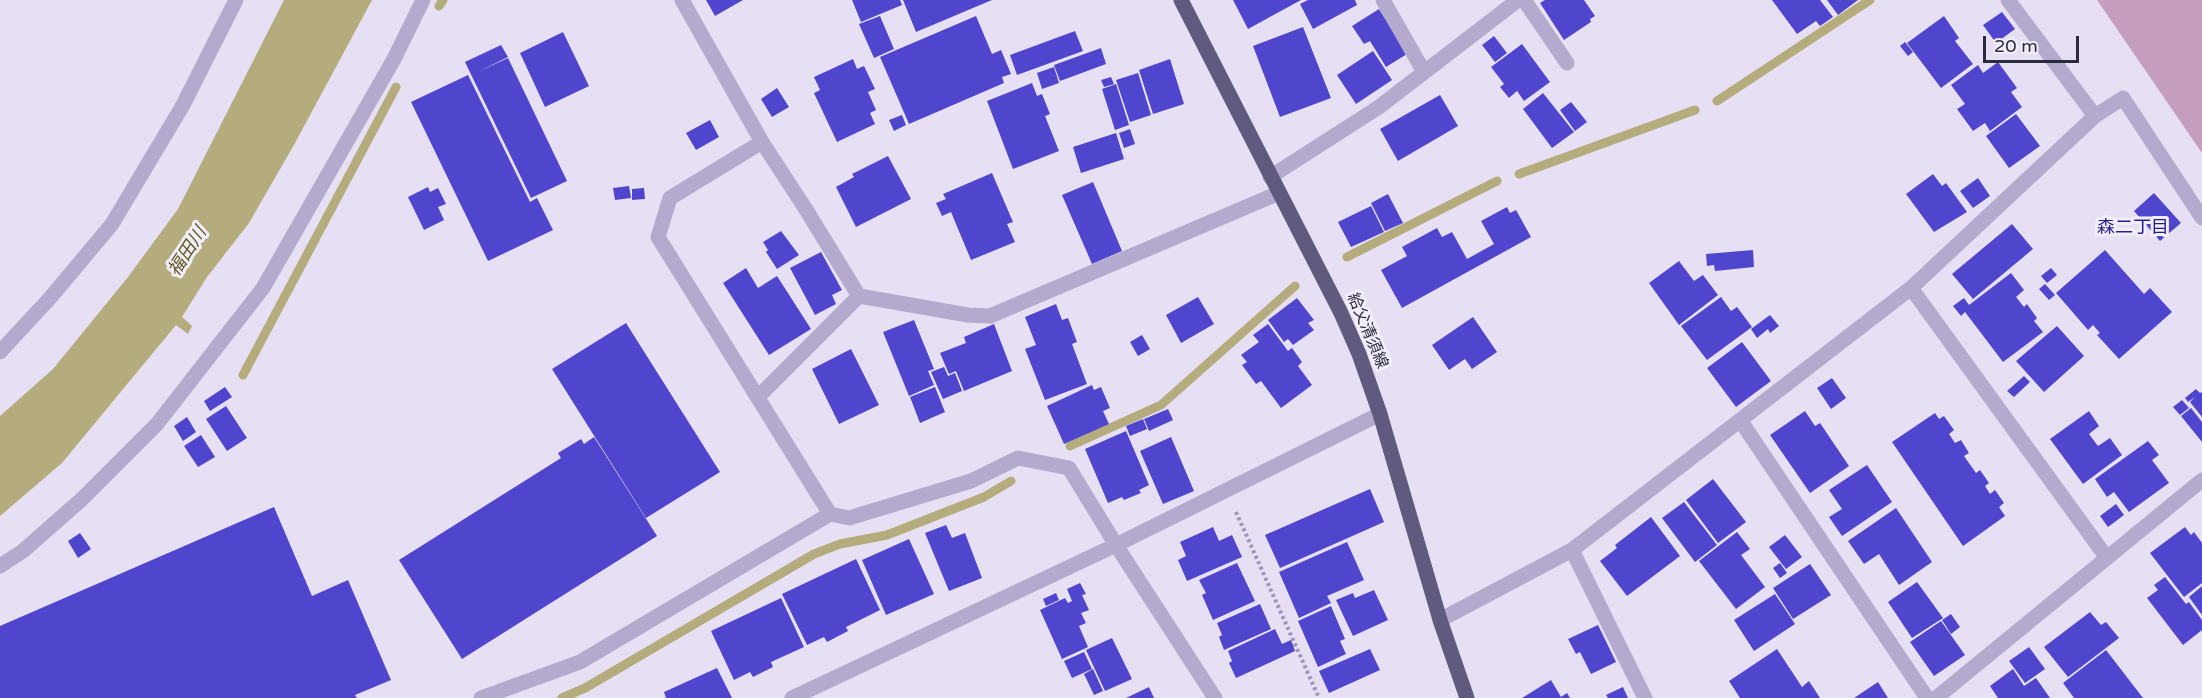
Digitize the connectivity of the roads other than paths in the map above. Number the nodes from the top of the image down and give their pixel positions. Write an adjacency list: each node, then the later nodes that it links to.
1 (236, 0): 18 (street)
2 (423, 0): 27 (street)
3 (682, 0): 12 (street)
4 (1181, 0): 13 (main road, 給父清須線)
5 (1383, 0): 10 (street)
6 (1518, 0): 10 (street)
7 (1524, 0): 9 (street)
8 (2007, 0): 11 (street)
9 (1567, 63)
10 (1424, 72): 13 (street)
11 (2095, 116): 15 (street); 16 (street)
12 (762, 142): 17 (street); 19 (street)
13 (1270, 177): 14 (main road, 給父清須線)
14 (1279, 193): 17 (street); 20 (main road, 給父清須線)
15 (2202, 218)
16 (1911, 288): 21 (street); 26 (street)
17 (859, 296): 19 (street)
18 (0, 351)
19 (758, 398): 23 (street)
20 (1380, 414): 24 (street); 28 (main road, 給父清須線)
21 (1740, 420): 25 (street); 34 (street)
22 (2202, 480): 26 (street)
23 (830, 514): 24 (street); 29 (street)
24 (1116, 545): 30 (street); 31 (street)
25 (1572, 550): 28 (street); 33 (street)
26 (2107, 558): 35 (street)
27 (0, 567)
28 (1440, 620): 32 (main road, 給父清須線)
29 (481, 698)
30 (792, 698)
31 (1215, 698)
32 (1467, 698)
33 (1645, 698)
34 (1928, 698)
35 (1936, 698)

